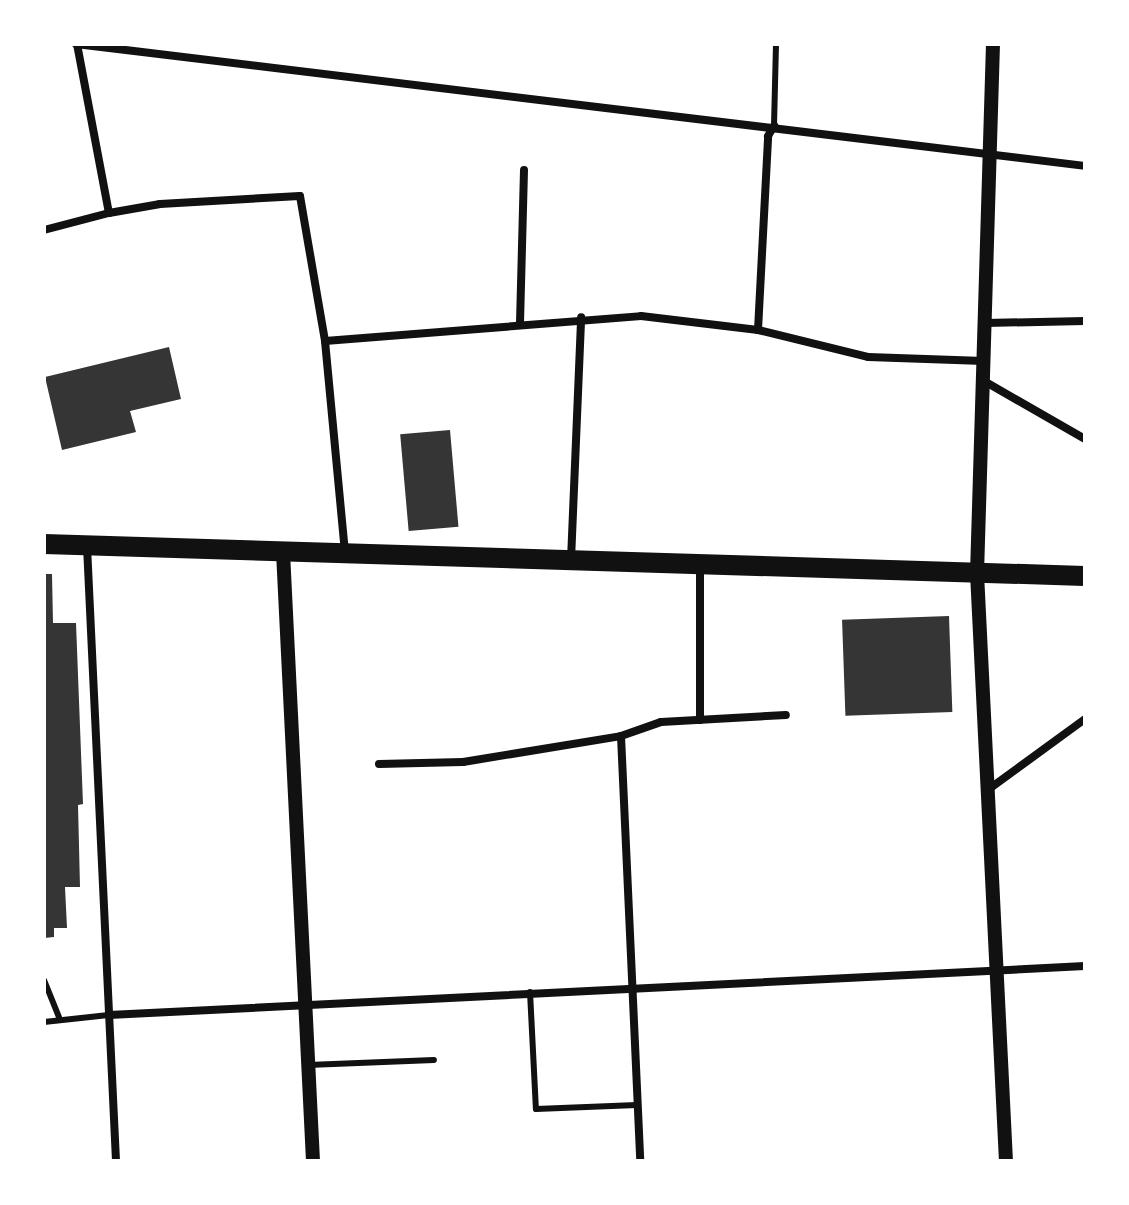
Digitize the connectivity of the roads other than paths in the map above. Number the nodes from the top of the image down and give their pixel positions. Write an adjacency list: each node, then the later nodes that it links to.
1 (76, 44): 4 (street); 8 (street)
2 (776, 44): 4 (lane)
3 (993, 44): 5 (street)
4 (774, 126): 5 (street); 14 (street)
5 (990, 156): 6 (street); 13 (street)
6 (1085, 166)
7 (524, 170): 12 (street)
8 (109, 213): 9 (street); 15 (street)
9 (44, 230)
10 (581, 317): 12 (street); 14 (street); 23 (street)
11 (1085, 321): 13 (street)
12 (520, 323): 15 (street)
13 (985, 323): 16 (street)
14 (758, 330): 16 (street)
15 (325, 341): 22 (street)
16 (984, 361): 17 (street)
17 (984, 381): 18 (street); 25 (street)
18 (1085, 439)
19 (44, 544): 20 (main road)
20 (87, 546): 21 (main road); 39 (street)
21 (283, 552): 22 (main road); 38 (street)
22 (345, 555): 23 (main road)
23 (571, 560): 24 (main road)
24 (700, 564): 25 (main road); 29 (street)
25 (977, 573): 26 (main road); 32 (street)
26 (1085, 576)
27 (786, 715): 29 (street)
28 (1085, 719): 32 (street)
29 (700, 720): 30 (street)
30 (621, 736): 31 (street); 36 (street)
31 (379, 764)
32 (988, 790): 34 (street)
33 (1085, 966): 34 (street)
34 (997, 970): 36 (street); 48 (street)
35 (44, 980): 40 (lane)
36 (631, 987): 37 (street); 44 (street)
37 (530, 992): 38 (street); 44 (lane)
38 (304, 1004): 39 (street); 43 (street)
39 (109, 1015): 40 (lane); 45 (street)
40 (59, 1017): 41 (lane)
41 (44, 1022)
42 (434, 1060): 43 (lane)
43 (308, 1065): 46 (street)
44 (637, 1105): 47 (street)
45 (116, 1161)
46 (313, 1161)
47 (640, 1161)
48 (1006, 1161)

